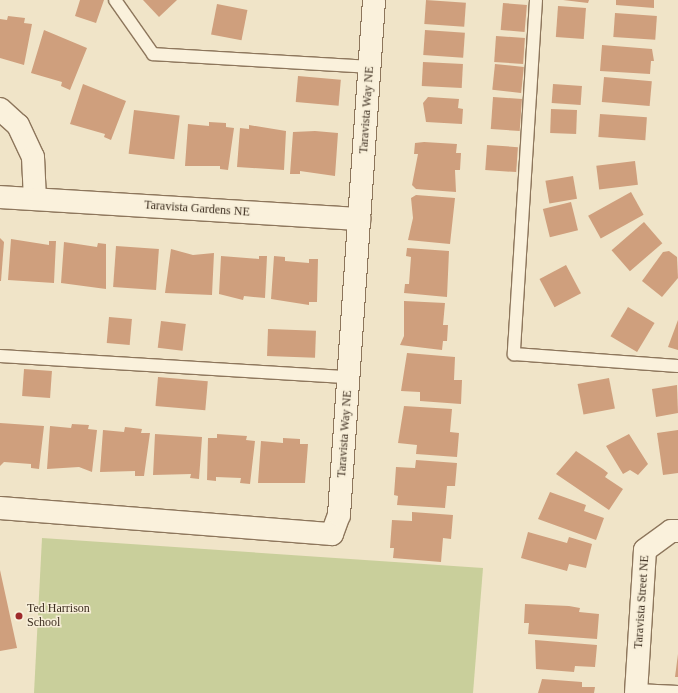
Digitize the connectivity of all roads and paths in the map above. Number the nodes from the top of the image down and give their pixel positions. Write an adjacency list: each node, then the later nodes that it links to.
1 (115, 0): 4 (lane)
2 (374, 0): 4 (street, Taravista Way NE)
3 (536, 0): 10 (lane)
4 (370, 67): 8 (street, Taravista Way NE)
5 (0, 110): 7 (street)
6 (0, 197): 7 (street, Taravista Gardens NE)
7 (35, 199): 8 (street, Taravista Gardens NE)
8 (359, 219): 11 (street, Taravista Way NE)
9 (0, 356): 11 (lane)
10 (678, 366)
11 (348, 377): 12 (street, Taravista Way NE)
12 (0, 508)
13 (678, 531): 14 (street, Taravista Street NE)
14 (636, 691): 15 (lane)
15 (678, 692)

